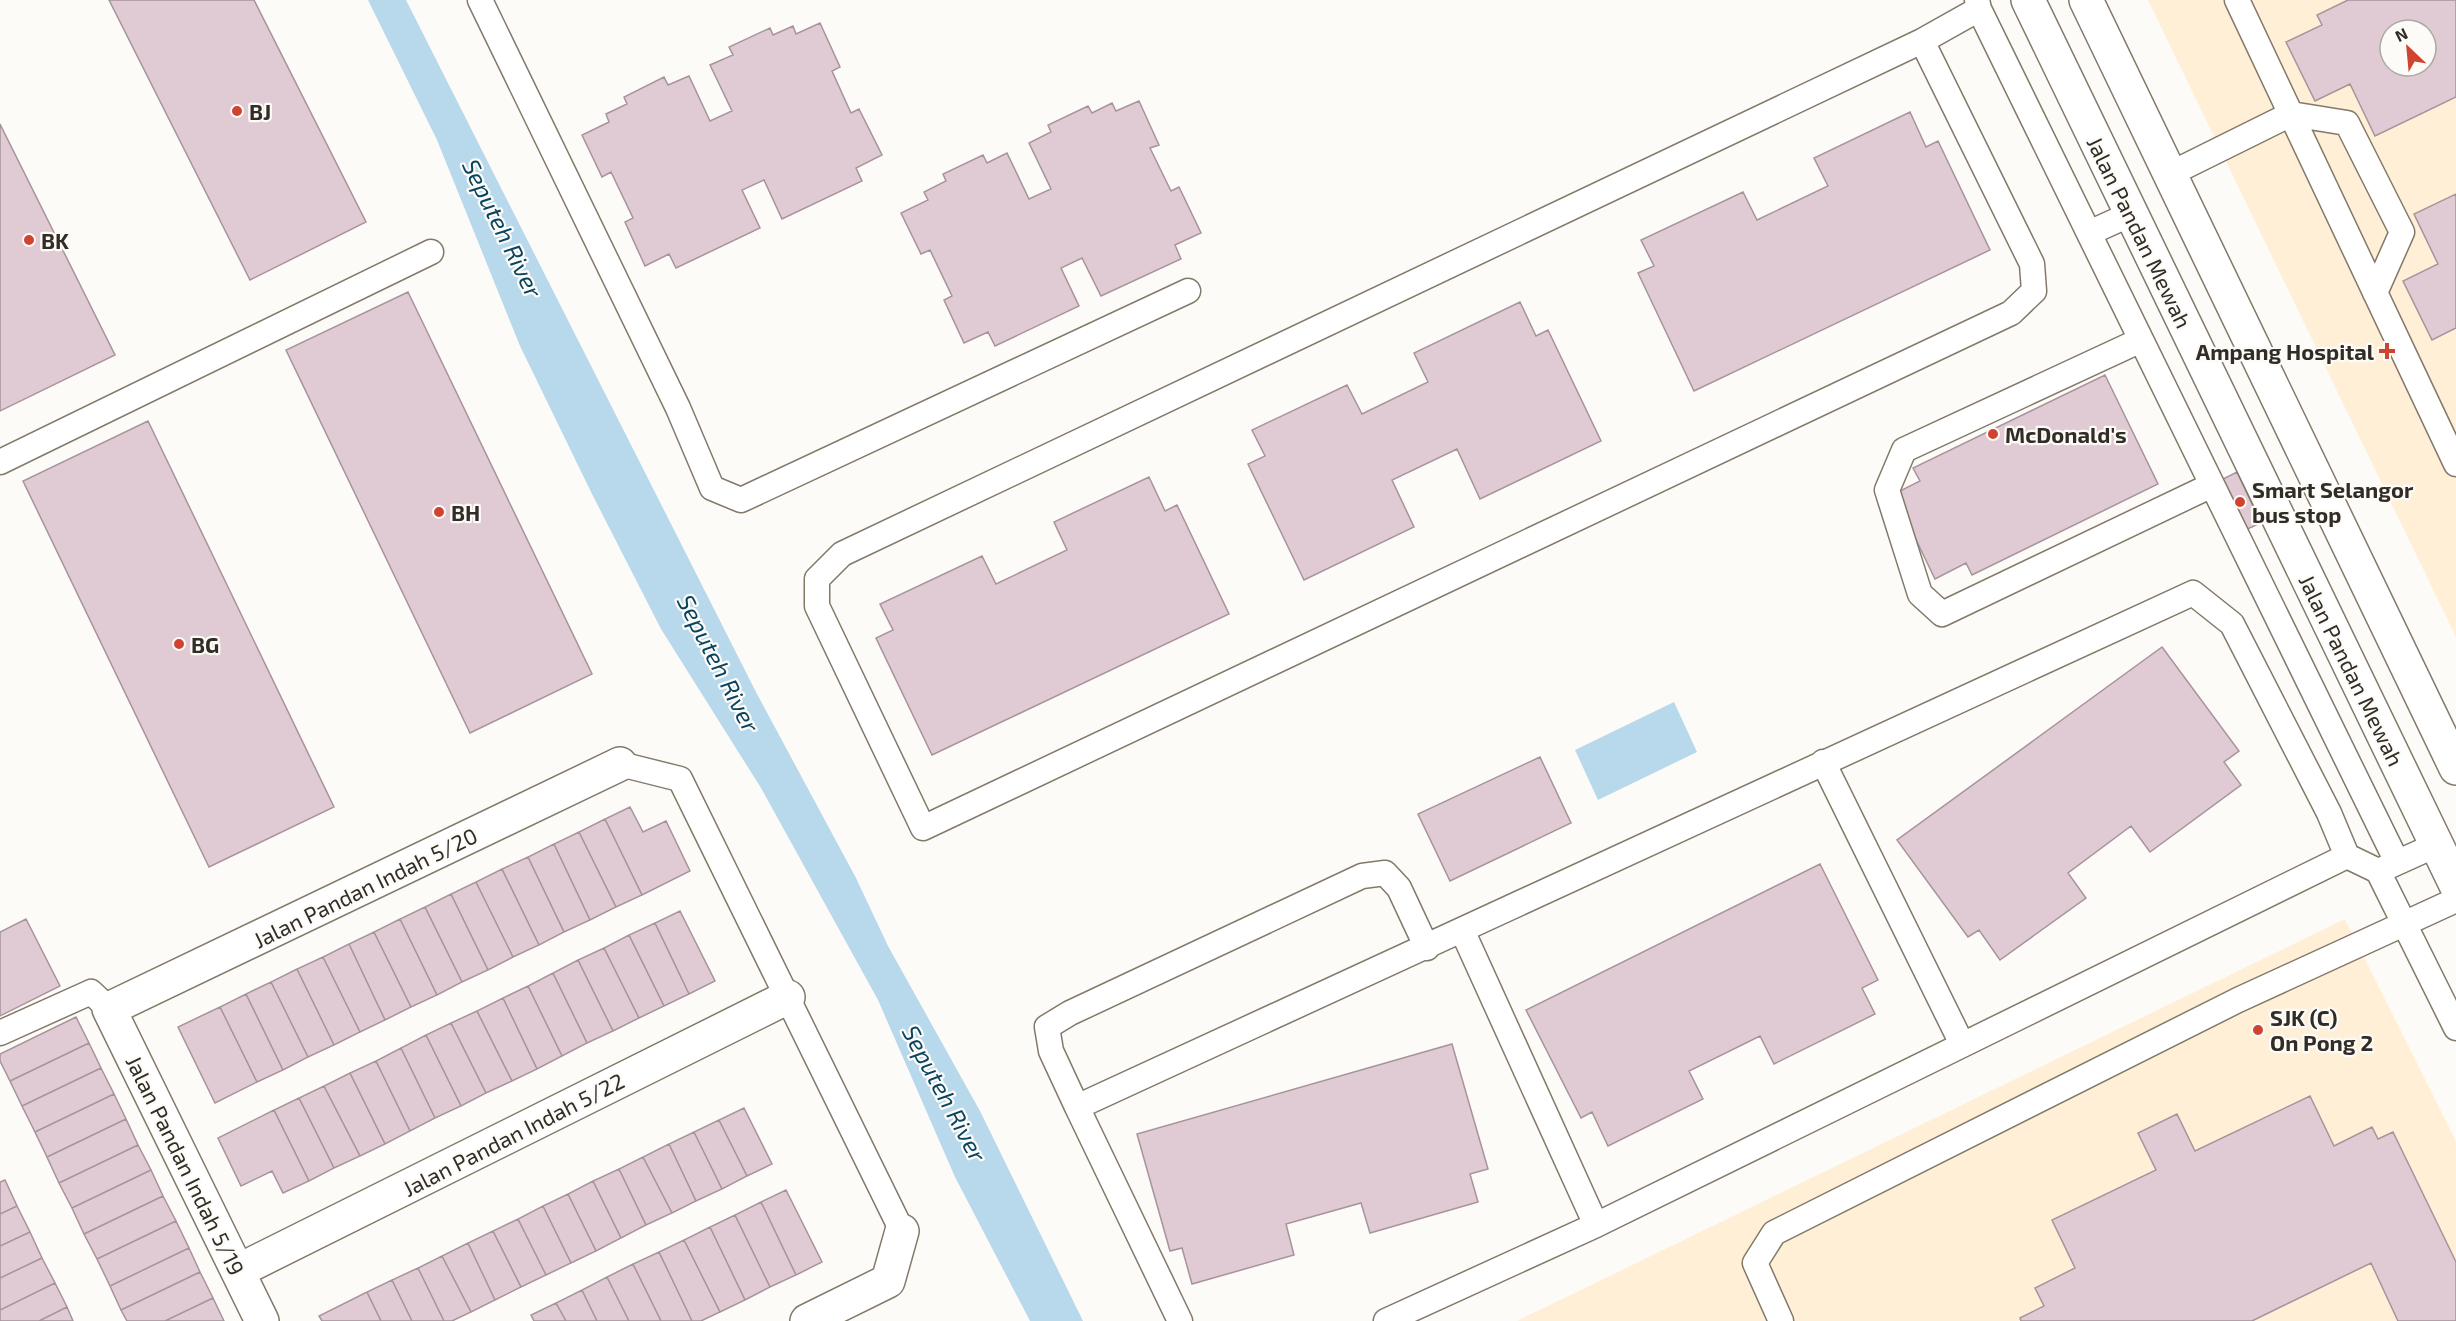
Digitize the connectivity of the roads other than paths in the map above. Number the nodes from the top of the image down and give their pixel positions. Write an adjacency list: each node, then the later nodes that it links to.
1 (480, 0): 12 (lane)
2 (2028, 0): 9 (main road, Jalan Pandan Mewah)
3 (2086, 0): 8 (main road)
4 (2237, 0): 7 (lane)
5 (1978, 4): 6 (lane); 10 (lane)
6 (1922, 41): 6 (lane)
7 (2291, 114): 8 (lane); 13 (lane); 13 (lane)
8 (2170, 174): 20 (main road)
9 (2132, 214): 10 (lane); 21 (main road, Jalan Pandan Mewah)
10 (2089, 233): 14 (lane)
11 (431, 252): 15 (lane)
12 (1188, 291)
13 (2375, 293): 16 (lane)
14 (2141, 340): 17 (lane); 17 (lane)
15 (0, 462)
16 (2456, 464)
17 (2212, 485): 23 (lane)
18 (1823, 762): 22 (lane); 27 (lane); 33 (lane)
19 (620, 764): 29 (lane); 30 (main road, Jalan Pandan Indah 5/20)
20 (2456, 768)
21 (2436, 845): 23 (lane); 24 (main road, Jalan Pandan Mewah)
22 (2348, 856): 23 (lane); 33 (lane)
23 (2388, 867): 26 (lane)
24 (2456, 885)
25 (2456, 900): 26 (lane)
26 (2403, 923): 31 (lane); 42 (lane)
27 (1462, 930): 28 (lane); 35 (lane)
28 (1427, 948): 34 (lane); 34 (lane)
29 (788, 997): 36 (lane); 37 (main road, Jalan Pandan Indah 5/22)
30 (109, 1009): 32 (lane); 37 (main road, Jalan Pandan Indah 5/19)
31 (2456, 1028)
32 (0, 1033)
33 (1962, 1044): 35 (lane)
34 (1077, 1107): 40 (lane)
35 (1596, 1225): 41 (lane)
36 (902, 1231): 39 (main road)
37 (238, 1271): 38 (main road, Jalan Pandan Indah 5/19)
38 (262, 1321)
39 (807, 1321)
40 (1180, 1321)
41 (1386, 1321)
42 (1781, 1321)

